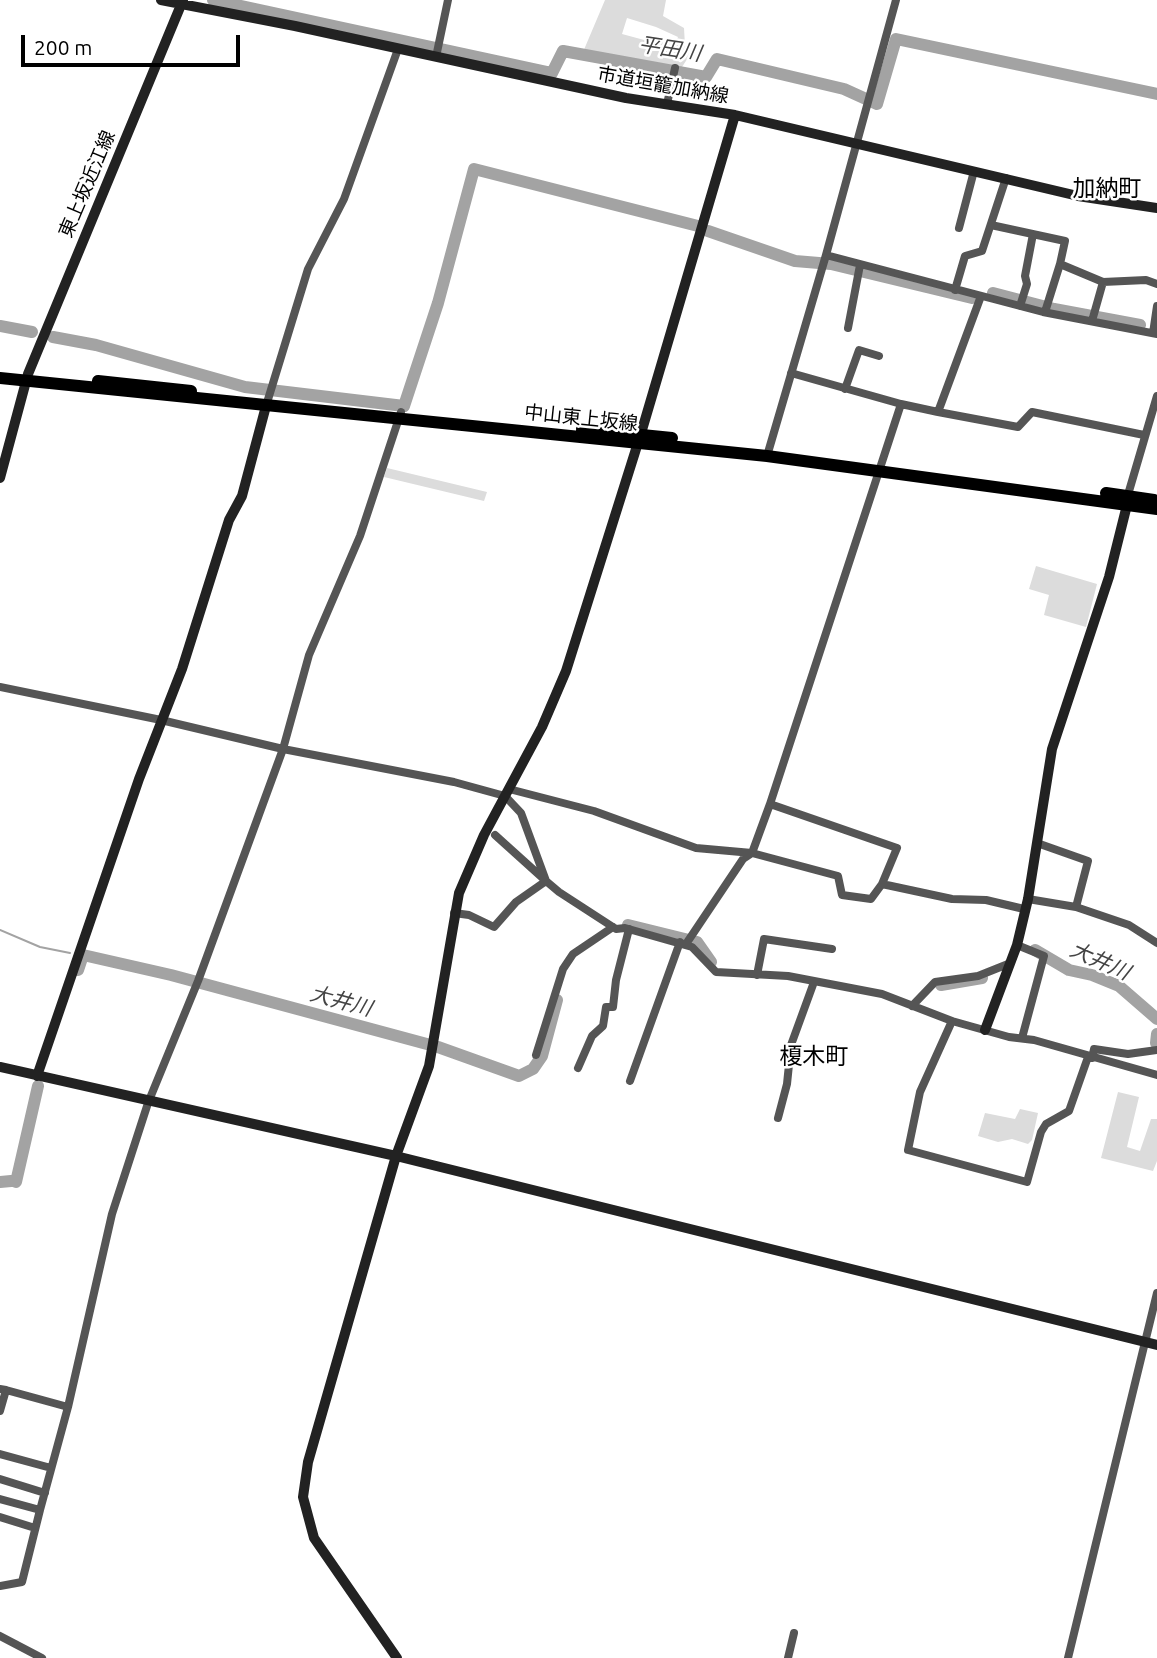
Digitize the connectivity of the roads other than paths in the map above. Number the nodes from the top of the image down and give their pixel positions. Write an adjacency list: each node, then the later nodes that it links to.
1 (161, 0): 4 (street, 市道垣籠加納線)
2 (448, 0): 6 (street)
3 (896, 0): 10 (street)
4 (182, 2): 5 (street, 市道垣籠加納線); 33 (street, 東上坂近江線)
5 (398, 48): 6 (street, 市道垣籠加納線); 36 (street)
6 (436, 57): 8 (street, 市道垣籠加納線)
7 (675, 68): 8 (street)
8 (667, 104): 9 (street, 市道垣籠加納線)
9 (735, 115): 10 (street, 市道垣籠加納線); 42 (street)
10 (857, 143): 11 (street, 市道垣籠加納線); 17 (street)
11 (974, 171): 12 (street, 市道垣籠加納線); 15 (street)
12 (1006, 178): 13 (street, 市道垣籠加納線); 14 (street)
13 (1157, 208)
14 (991, 225): 16 (street); 22 (street)
15 (959, 228)
16 (1033, 234): 18 (street); 24 (street)
17 (825, 261): 19 (street); 32 (street)
18 (1060, 264): 20 (street); 26 (street)
19 (859, 269): 22 (street); 28 (street)
20 (1103, 282): 21 (street); 27 (street)
21 (1157, 284)
22 (955, 290): 23 (street)
23 (981, 296): 24 (street); 39 (street)
24 (1020, 306): 26 (street)
25 (1157, 306): 29 (street)
26 (1045, 312): 27 (street)
27 (1092, 321): 29 (street)
28 (848, 328)
29 (1155, 333)
30 (878, 356): 35 (street)
31 (0, 370): 33 (main road, 中山東上坂線)
32 (791, 373): 35 (street); 43 (street)
33 (26, 377): 34 (main road, 中山東上坂線); 36 (main road, 中山東上坂線); 45 (street, 東上坂近江線)
34 (0, 378)
35 (845, 388): 38 (street)
36 (268, 397): 40 (main road, 中山東上坂線); 50 (street)
37 (1157, 397): 41 (street)
38 (901, 404): 39 (street); 44 (street)
39 (938, 412): 41 (street)
40 (400, 416): 42 (main road, 中山東上坂線); 51 (street)
41 (1150, 431): 47 (street)
42 (639, 439): 43 (main road, 中山東上坂線); 52 (street)
43 (768, 452): 44 (main road, 中山東上坂線)
44 (881, 465): 47 (main road, 中山東上坂線); 53 (street)
45 (1, 471)
46 (1157, 500): 47 (main road, 中山東上坂線)
47 (1127, 501): 48 (main road, 中山東上坂線); 55 (street)
48 (1157, 509)
49 (0, 687): 50 (street)
50 (161, 720): 51 (street); 81 (street)
51 (283, 749): 52 (street); 83 (street)
52 (507, 793): 56 (street); 57 (street); 61 (street)
53 (770, 804): 56 (street); 58 (street)
54 (495, 835): 57 (street)
55 (1037, 843): 59 (street); 60 (street)
56 (752, 853): 58 (street); 64 (street)
57 (546, 881): 61 (street); 62 (street)
58 (882, 884): 59 (street)
59 (1026, 904): 60 (street); 66 (street)
60 (1076, 908): 65 (street)
61 (454, 913): 85 (street)
62 (613, 928): 63 (street); 76 (street)
63 (629, 929): 64 (street); 79 (street)
64 (686, 941): 69 (street); 82 (street)
65 (1157, 943)
66 (1017, 945): 68 (street); 74 (street)
67 (832, 949): 69 (street)
68 (1008, 964): 71 (street); 73 (street)
69 (757, 975): 70 (street)
70 (814, 982): 71 (street); 84 (street)
71 (912, 1006): 72 (street)
72 (952, 1021): 73 (street); 77 (street)
73 (985, 1030): 74 (street)
74 (1022, 1038): 77 (street)
75 (1157, 1050): 77 (street)
76 (536, 1055)
77 (1091, 1055): 80 (street)
78 (0, 1067): 81 (street)
79 (578, 1068)
80 (1157, 1075)
81 (37, 1076): 83 (street)
82 (629, 1081)
83 (148, 1103): 85 (street); 90 (street)
84 (778, 1118)
85 (396, 1156): 87 (street); 103 (street)
86 (1157, 1293): 87 (street)
87 (1145, 1342): 88 (street); 106 (street)
88 (1157, 1345)
89 (3, 1390): 90 (street); 91 (street)
90 (68, 1407): 93 (street)
91 (0, 1411)
92 (0, 1454): 93 (street)
93 (51, 1468): 95 (street)
94 (0, 1479): 95 (street)
95 (45, 1493): 97 (street)
96 (0, 1499): 97 (street)
97 (40, 1510): 99 (street)
98 (0, 1517): 99 (street)
99 (35, 1528): 100 (street)
100 (0, 1586)
101 (794, 1633): 105 (street)
102 (0, 1636): 104 (street)
103 (398, 1657)
104 (42, 1658)
105 (788, 1658)
106 (1068, 1658)

